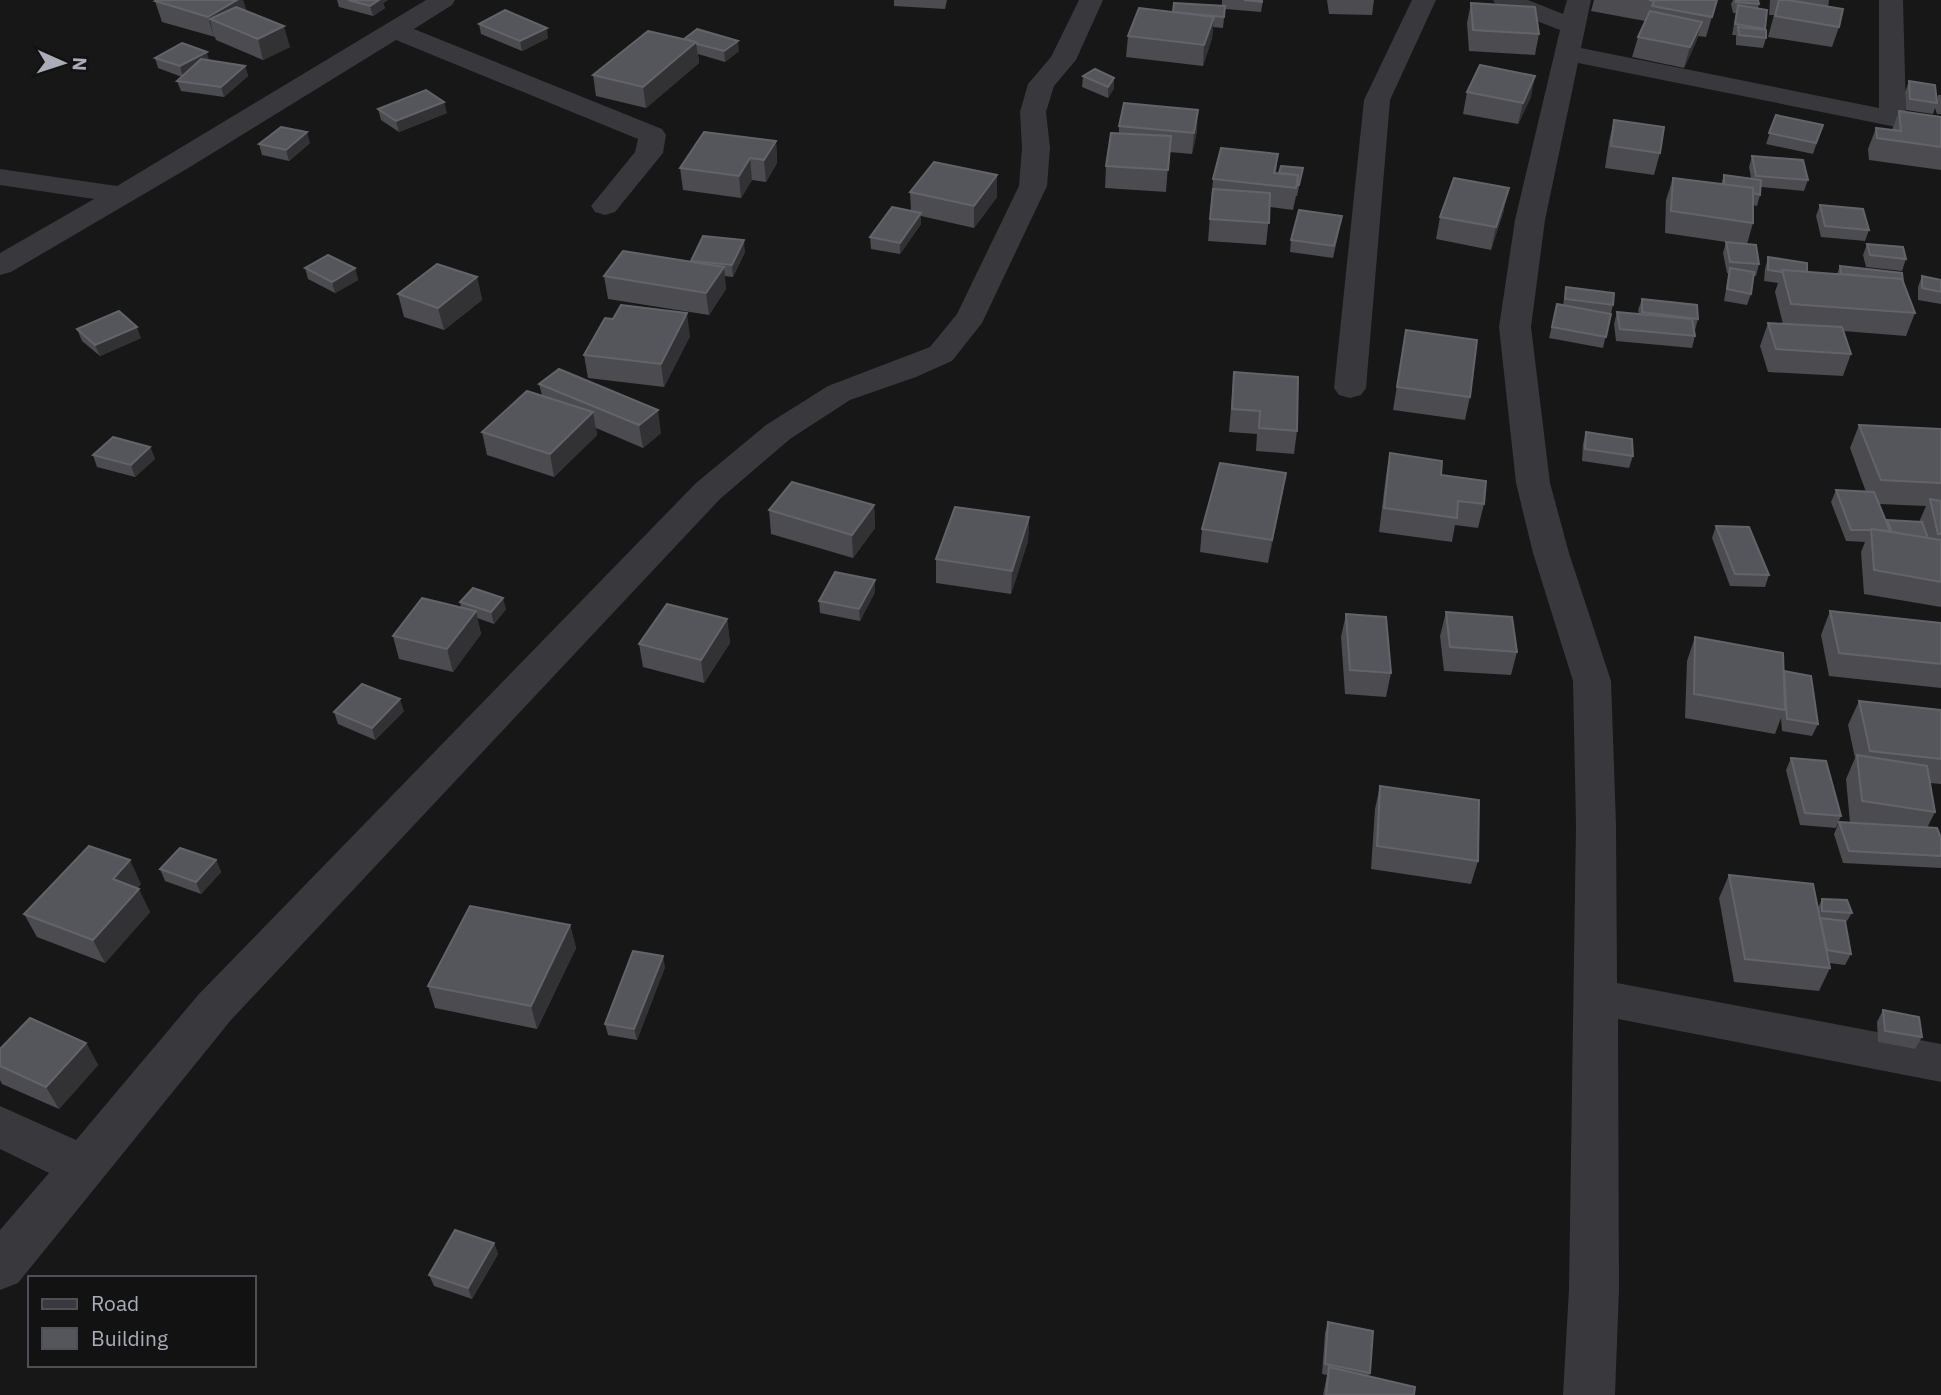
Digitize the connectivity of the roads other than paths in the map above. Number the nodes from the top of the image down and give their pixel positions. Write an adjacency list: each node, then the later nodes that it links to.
1 (443, 0): 7 (street)
2 (1091, 0): 18 (street)
3 (1424, 0): 14 (street)
4 (1504, 0): 6 (street)
5 (1891, 0): 8 (street)
6 (1573, 26): 8 (street); 15 (street)
7 (395, 30): 11 (street); 12 (street)
8 (1894, 118): 9 (street)
9 (1941, 128)
10 (0, 177): 11 (street)
11 (122, 195): 13 (street)
12 (605, 206)
13 (0, 266)
14 (1350, 388)
15 (1595, 997): 16 (street); 20 (street)
16 (1941, 1063)
17 (0, 1126): 18 (street)
18 (82, 1166): 19 (street)
19 (0, 1267)
20 (1589, 1395)

